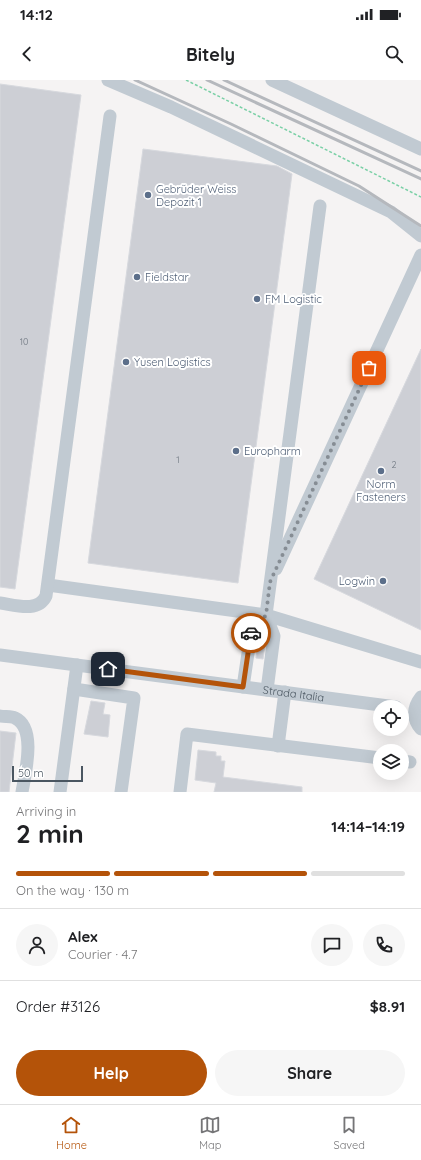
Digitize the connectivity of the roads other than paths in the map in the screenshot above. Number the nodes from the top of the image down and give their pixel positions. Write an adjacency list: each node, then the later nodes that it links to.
1 (108, 80): 6 (street)
2 (272, 80): 4 (street)
3 (110, 116): 9 (street)
4 (421, 149)
5 (320, 206): 8 (street)
6 (421, 236)
7 (421, 255): 8 (street)
8 (270, 582): 11 (street)
9 (48, 585): 10 (street); 11 (street)
10 (0, 603)
11 (266, 615): 13 (street); 15 (street); 17 (street)
12 (0, 655): 14 (street, Strada Italia)
13 (421, 662)
14 (77, 665): 15 (street, Strada Italia); 16 (street)
15 (243, 687): 17 (street, Strada Italia)
16 (74, 689): 28 (street); 29 (street)
17 (266, 690): 18 (street, Strada Italia)
18 (285, 692): 20 (street, Strada Italia); 25 (street)
19 (421, 697): 21 (street)
20 (373, 704)
21 (409, 708)
22 (409, 711): 24 (street)
23 (0, 716): 27 (street)
24 (421, 729)
25 (278, 746): 26 (street); 30 (street)
26 (373, 757)
27 (22, 792)
28 (60, 792)
29 (121, 792)
30 (180, 792)

